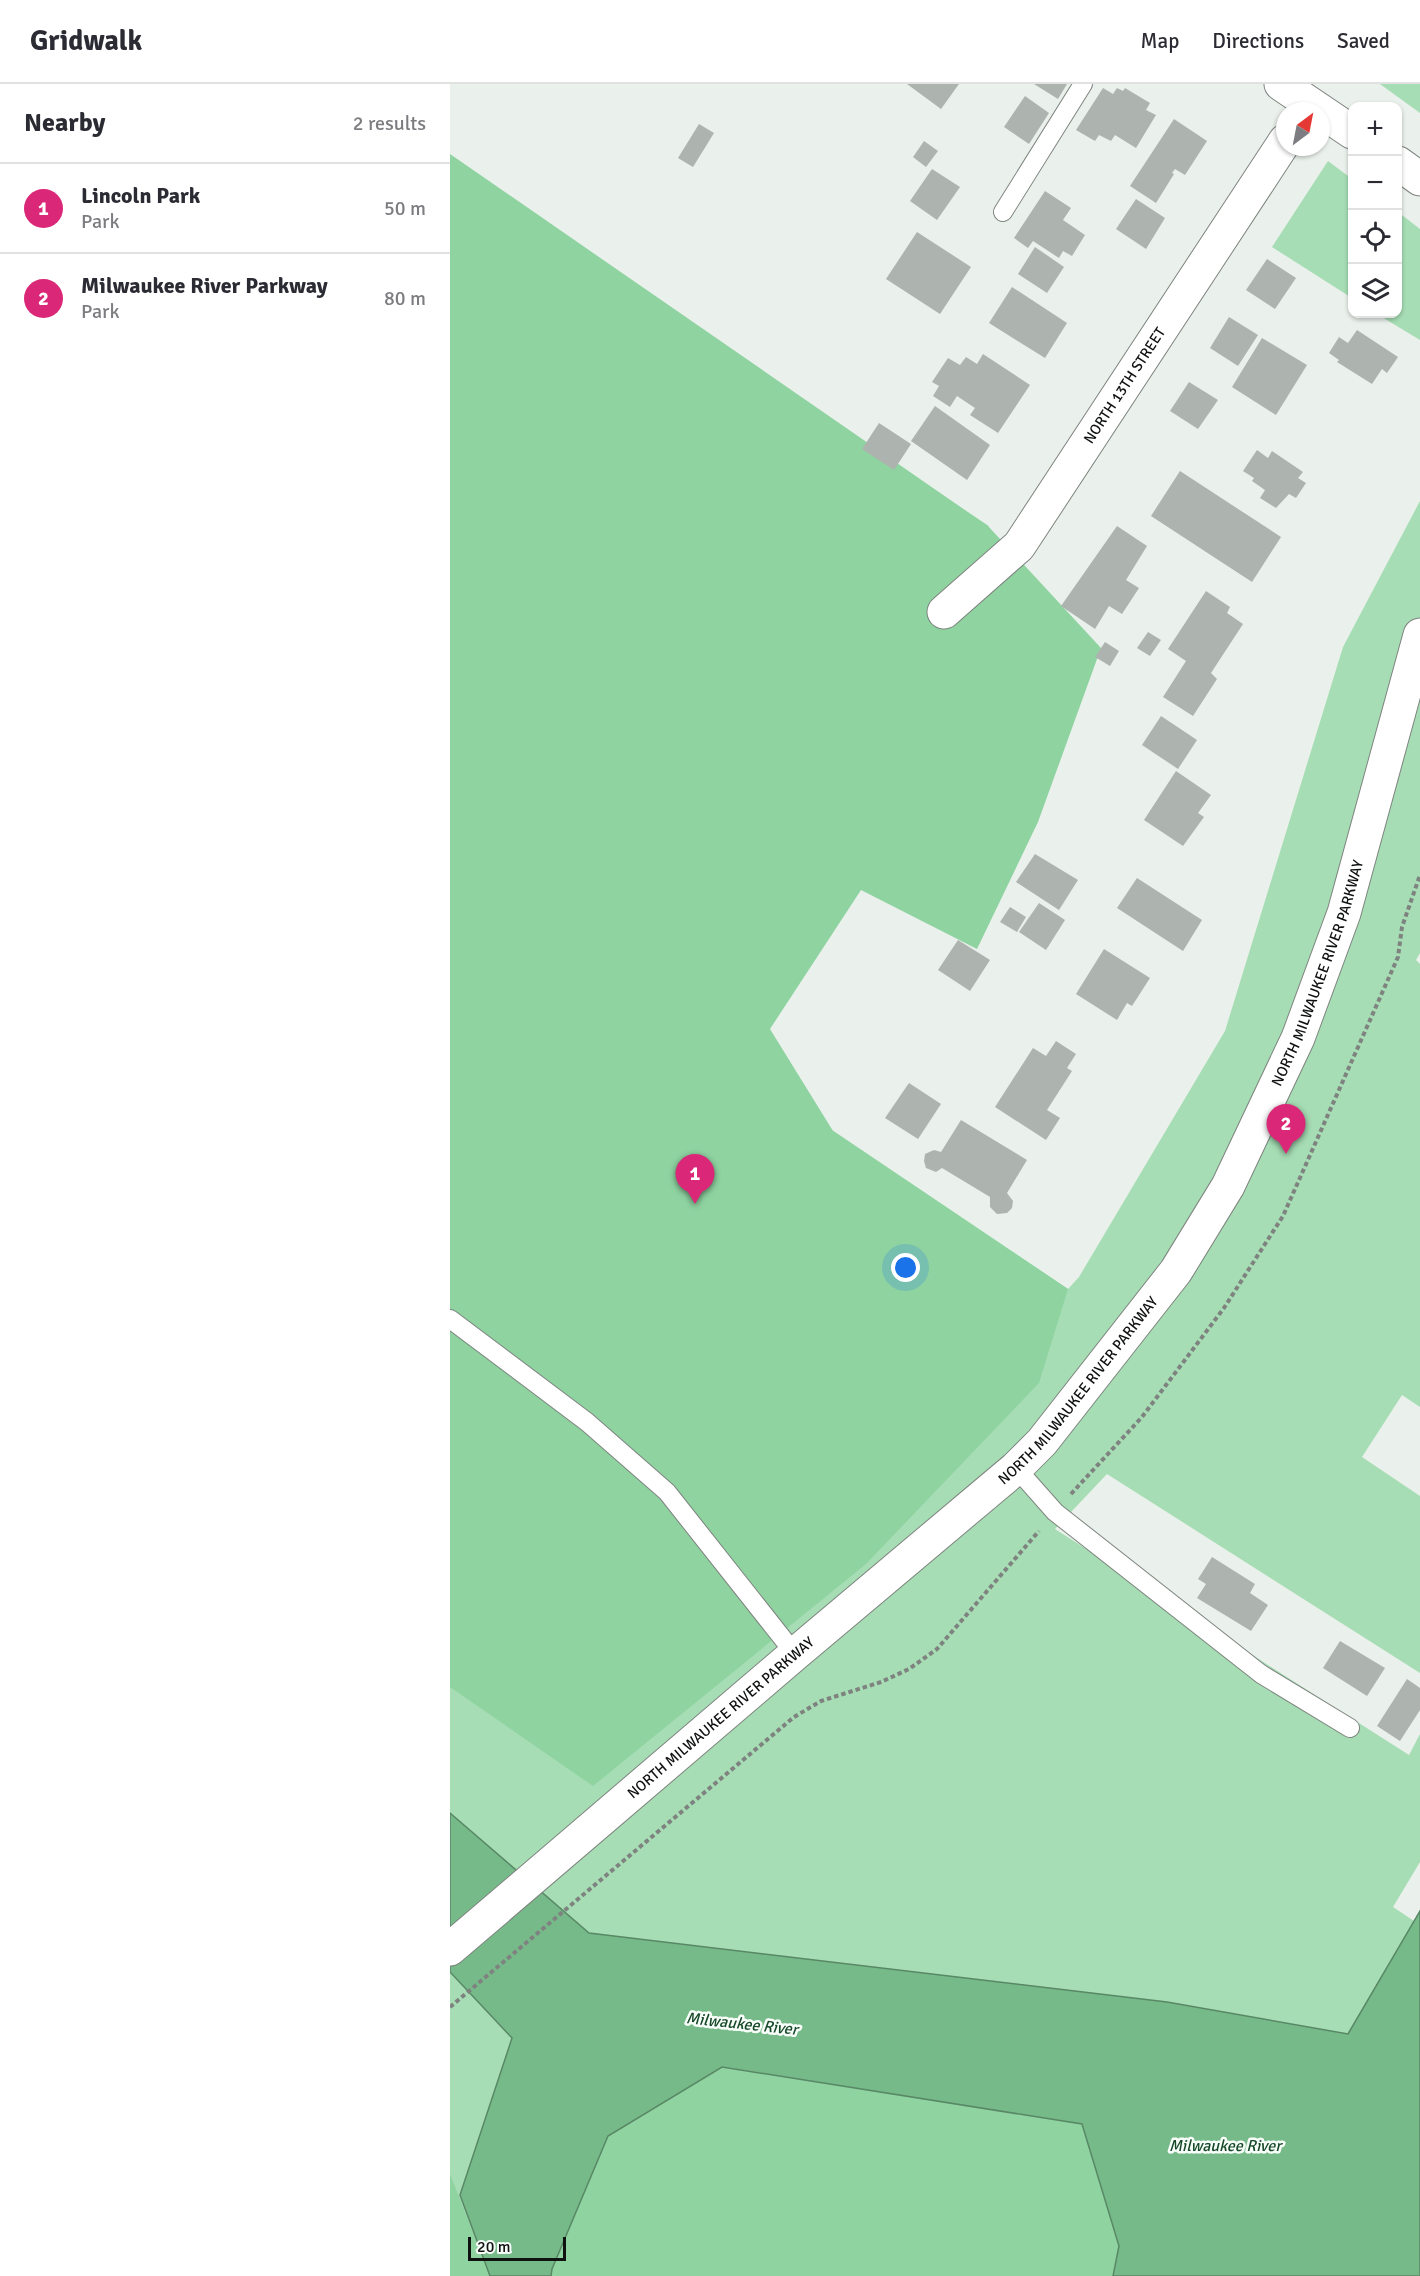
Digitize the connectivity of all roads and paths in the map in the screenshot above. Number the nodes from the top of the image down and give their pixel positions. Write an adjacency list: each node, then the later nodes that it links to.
1 (1083, 84): 8 (lane)
2 (1281, 84): 3 (street)
3 (1313, 99): 4 (street)
4 (1348, 128)
5 (1276, 155): 9 (street, NORTH 13TH STREET)
6 (1402, 166): 7 (street)
7 (1420, 179)
8 (1003, 212)
9 (944, 612)
10 (1420, 635): 12 (street, NORTH MILWAUKEE RIVER PARKWAY)
11 (450, 1319): 13 (lane)
12 (1016, 1468): 13 (street, NORTH MILWAUKEE RIVER PARKWAY); 14 (lane)
13 (795, 1654): 16 (street, NORTH MILWAUKEE RIVER PARKWAY)
14 (1350, 1728)
15 (591, 1888): 17 (path)
16 (450, 1949)
17 (450, 2007)

